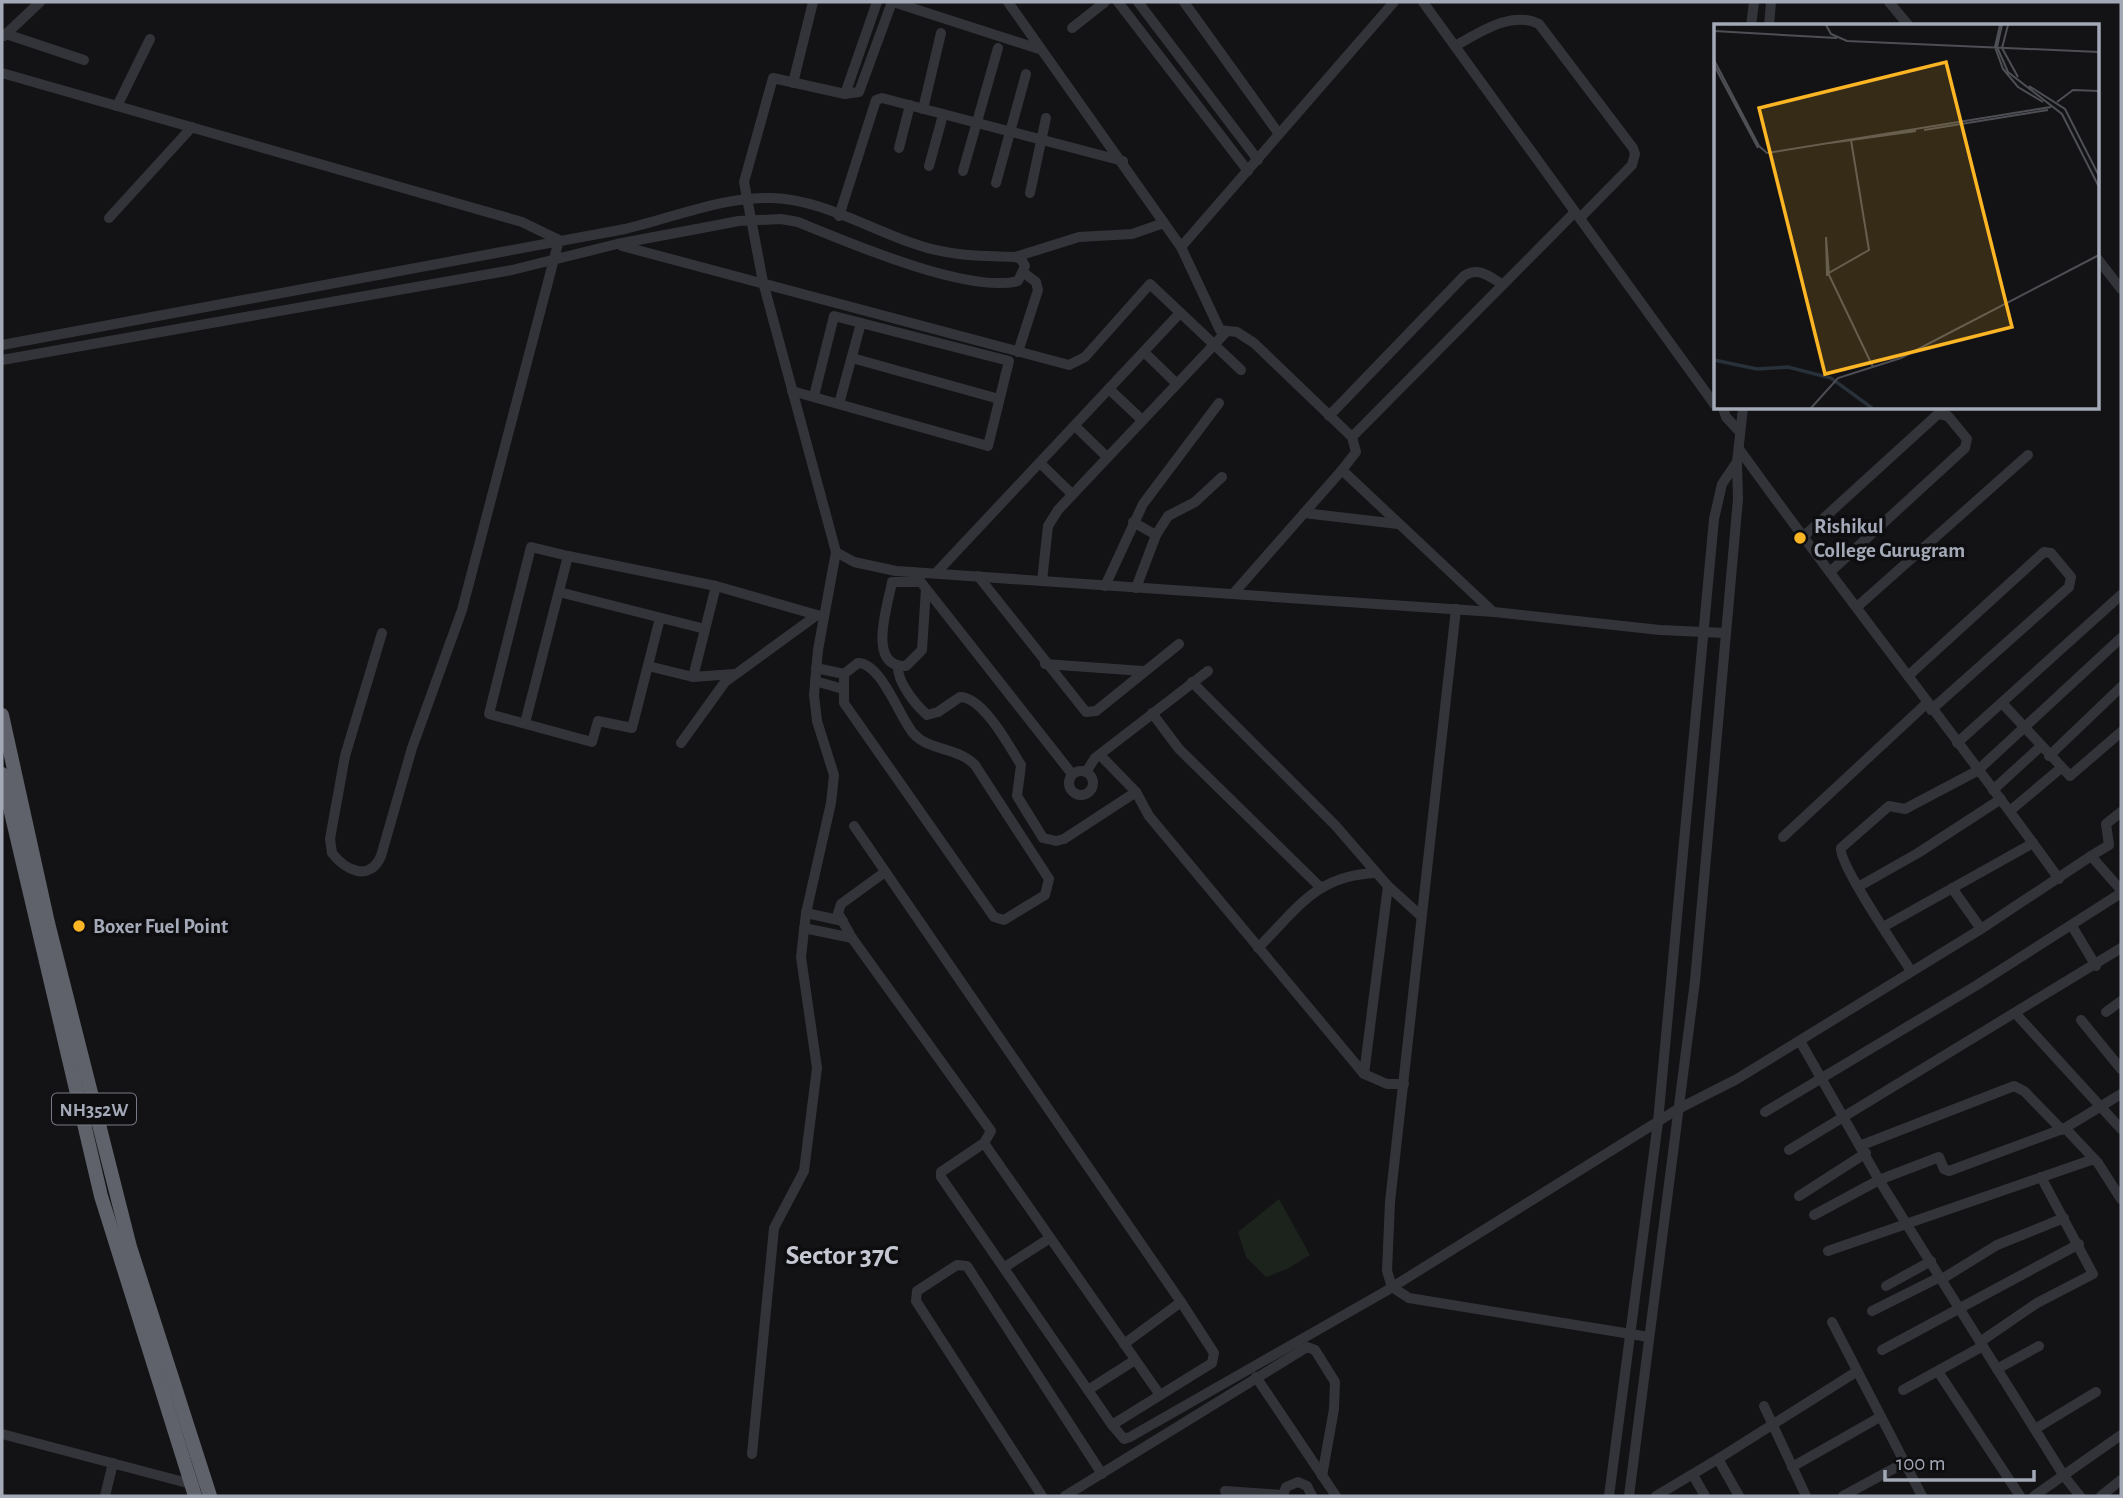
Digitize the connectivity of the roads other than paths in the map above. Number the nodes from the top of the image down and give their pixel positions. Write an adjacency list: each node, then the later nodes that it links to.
1 (40, 2): 20 (street)
2 (813, 2): 28 (street)
3 (877, 2): 29 (street)
4 (893, 2): 24 (street); 29 (street)
5 (1008, 2): 24 (street)
6 (1105, 2): 18 (street)
7 (1118, 2): 45 (street)
8 (1138, 2): 41 (street)
9 (1184, 2): 38 (street)
10 (1394, 2): 38 (street)
11 (1423, 2): 22 (street)
12 (1754, 2): 15 (street)
13 (1771, 2): 16 (street)
14 (1889, 2): 17 (street)
15 (1751, 24)
16 (1769, 24)
17 (1907, 24)
18 (1072, 29)
19 (941, 33): 32 (street)
20 (4, 36): 25 (street)
21 (150, 39): 31 (street)
22 (1455, 46): 49 (street); 49 (street)
23 (998, 48): 35 (street)
24 (1039, 49): 42 (street)
25 (84, 60)
26 (2, 73): 31 (street)
27 (1026, 74): 37 (street)
28 (793, 83): 29 (street); 48 (street)
29 (845, 94)
30 (910, 105): 32 (street); 40 (street); 50 (street)
31 (117, 106): 36 (street)
32 (923, 109): 33 (street)
33 (943, 115): 35 (street); 43 (street)
34 (1046, 118): 39 (street)
35 (976, 124): 37 (street); 44 (street)
36 (192, 127): 51 (street); 55 (street)
37 (1010, 132): 39 (street); 46 (street)
38 (1279, 134): 41 (street)
39 (1041, 140): 42 (street); 47 (street)
40 (899, 148)
41 (1258, 160): 45 (street)
42 (1123, 161): 53 (street)
43 (929, 166)
44 (963, 171)
45 (1248, 171): 57 (street)
46 (996, 183)
47 (1030, 193)
48 (747, 200): 50 (street); 52 (street); 54 (street)
49 (1578, 215): 63 (street); 80 (street)
50 (839, 216): 58 (street)
51 (108, 218)
52 (751, 220): 56 (street); 61 (street); 62 (street)
53 (1164, 222): 57 (street); 58 (street)
54 (605, 233): 55 (street); 56 (street)
55 (559, 240): 60 (street); 68 (street)
56 (617, 244): 60 (street); 62 (street)
57 (1181, 247): 67 (street)
58 (1015, 257): 61 (street)
59 (2098, 259): 64 (street)
60 (556, 260): 73 (street); 124 (street)
61 (1024, 273): 70 (street)
62 (763, 282): 70 (street); 77 (street)
63 (1502, 284): 85 (street); 89 (street)
64 (2121, 289)
65 (1179, 314): 69 (street); 70 (street); 71 (street)
66 (861, 323): 72 (street); 78 (street); 79 (street)
67 (1227, 331): 69 (street); 85 (street)
68 (2, 345)
69 (1212, 345): 74 (street); 75 (street)
70 (1018, 352)
71 (1144, 352): 75 (street); 76 (street)
72 (852, 358): 79 (street); 82 (street)
73 (2, 360)
74 (1241, 370)
75 (1176, 383): 86 (street)
76 (1109, 389): 86 (street); 87 (street)
77 (792, 391): 78 (street); 103 (street)
78 (814, 396): 82 (street)
79 (999, 399): 82 (street)
80 (1714, 402)
81 (1219, 403): 99 (street)
82 (839, 404)
83 (1720, 410): 88 (street)
84 (1743, 410): 88 (street)
85 (1329, 416): 89 (street)
86 (1142, 420): 92 (street)
87 (1074, 426): 92 (street); 94 (street)
88 (1739, 431): 90 (street)
89 (1352, 437): 95 (street)
90 (1739, 449): 93 (street); 102 (street)
91 (2028, 455): 117 (street)
92 (1107, 457): 97 (street)
93 (1737, 462): 123 (street); 125 (street)
94 (1040, 463): 97 (street); 107 (street)
95 (1342, 470): 98 (street); 100 (street)
96 (1222, 477): 101 (street)
97 (1072, 494): 109 (street)
98 (1304, 513): 100 (street); 115 (street)
99 (1133, 522): 101 (street); 112 (street)
100 (1398, 524): 119 (street)
101 (1156, 536): 113 (street)
102 (1803, 537): 106 (street); 106 (street)
103 (836, 552): 105 (street); 120 (street)
104 (568, 556): 111 (street); 114 (street); 146 (street)
105 (913, 572): 107 (street); 110 (street)
106 (1830, 572): 117 (street)
107 (936, 573): 108 (street)
108 (978, 576): 109 (street); 128 (street)
109 (1042, 581): 112 (street)
110 (923, 585): 130 (street); 130 (street); 158 (street)
111 (716, 586): 120 (street); 122 (street)
112 (1105, 586): 113 (street)
113 (1136, 588): 115 (street)
114 (559, 592): 121 (street); 146 (street)
115 (1233, 594): 118 (street)
116 (2121, 594): 142 (street)
117 (1858, 606): 136 (street)
118 (1456, 609): 119 (street); 177 (street)
119 (1494, 612): 123 (street)
120 (820, 616): 131 (street); 134 (street)
121 (660, 618): 122 (street); 129 (street)
122 (705, 629): 137 (street)
123 (1703, 632): 125 (street); 203 (street)
124 (382, 633)
125 (1726, 633): 200 (street)
126 (2121, 638): 147 (street)
127 (1180, 644): 132 (street)
128 (1045, 664): 132 (street); 132 (street)
129 (648, 666): 137 (street); 146 (street)
130 (898, 666): 160 (street)
131 (816, 668): 135 (street); 138 (street)
132 (1143, 671)
133 (1208, 671): 139 (street)
134 (734, 674): 137 (street); 149 (street)
135 (844, 674): 141 (street); 141 (street)
136 (1908, 676): 143 (street); 143 (street)
137 (693, 677)
138 (815, 681): 141 (street); 176 (street)
139 (1192, 682): 144 (street); 169 (street)
140 (2121, 687): 153 (street)
141 (842, 689)
142 (2002, 703): 147 (street); 150 (street)
143 (1929, 706): 150 (street); 165 (street)
144 (1152, 713): 152 (street); 171 (street)
145 (2, 715): 182 (highway, NH352W)
146 (525, 723)
147 (2024, 728): 151 (street); 155 (street)
148 (2121, 732): 154 (street)
149 (681, 743)
150 (1957, 743): 155 (street)
151 (2041, 746): 153 (street); 159 (street)
152 (1100, 755): 156 (street); 160 (street)
153 (2049, 756): 154 (street)
154 (2061, 768): 162 (street)
155 (1977, 771): 159 (street); 173 (street)
156 (1086, 772): 158 (street); 158 (street)
157 (2, 774): 182 (highway, NH352W)
158 (1072, 774)
159 (1993, 790): 161 (street)
160 (1136, 792): 185 (street)
161 (2001, 800): 162 (street); 173 (street)
162 (2011, 810): 166 (street)
163 (2121, 812): 167 (street)
164 (854, 826): 168 (street)
165 (1783, 837)
166 (2033, 843): 170 (street); 174 (street)
167 (2091, 856): 170 (street); 175 (street)
168 (885, 872): 178 (street); 225 (street)
169 (1376, 873): 171 (street); 172 (street)
170 (2059, 879): 183 (street)
171 (1319, 886): 185 (street)
172 (1388, 886): 177 (street); 195 (street)
173 (1858, 887): 180 (street)
174 (1952, 888): 180 (street); 183 (street)
175 (2121, 891): 179 (street)
176 (806, 913): 178 (street); 181 (street)
177 (1421, 916): 197 (street)
178 (843, 921): 184 (street)
179 (2072, 926): 187 (street); 196 (street)
180 (1884, 927): 188 (street)
181 (804, 928): 184 (street); 251 (street)
182 (43, 929): 263 (highway, NH352W)
183 (1981, 929): 188 (street)
184 (852, 938): 206 (street)
185 (1258, 948): 195 (street)
186 (2121, 948): 187 (street)
187 (2096, 966): 191 (street)
188 (1911, 971): 193 (street)
189 (2121, 1001): 190 (street)
190 (2106, 1012)
191 (2016, 1014): 199 (street); 202 (street)
192 (2081, 1020): 194 (street)
193 (1800, 1041): 196 (street); 200 (street)
194 (2121, 1069)
195 (1364, 1074): 197 (street)
196 (1823, 1077): 201 (street); 202 (street)
197 (1405, 1084): 224 (street)
198 (2121, 1094): 199 (street)
199 (2101, 1108): 204 (street); 205 (street)
200 (1678, 1109): 203 (street); 230 (street)
201 (1765, 1112)
202 (1845, 1117): 207 (street); 208 (street)
203 (1658, 1122): 224 (street); 229 (street)
204 (2063, 1129): 207 (street); 209 (street); 211 (street)
205 (2121, 1129)
206 (984, 1143): 217 (street); 221 (street)
207 (1864, 1149): 211 (street); 212 (street)
208 (1789, 1150)
209 (2094, 1159): 210 (street); 213 (street)
210 (2041, 1177): 215 (street); 216 (street)
211 (1879, 1180): 214 (street); 216 (street)
212 (1799, 1196)
213 (2121, 1199)
214 (1814, 1215)
215 (2064, 1218): 218 (street); 222 (street)
216 (1908, 1224): 219 (street); 220 (street)
217 (1050, 1238): 221 (street); 231 (street)
218 (2079, 1244): 226 (street); 232 (street)
219 (1828, 1251)
220 (1931, 1261): 222 (street); 223 (street)
221 (1005, 1267): 240 (street)
222 (1941, 1278): 226 (street); 227 (street)
223 (1886, 1286)
224 (1392, 1287): 229 (street); 247 (street)
225 (1181, 1302): 231 (street); 243 (street)
226 (1960, 1309): 232 (street); 234 (street)
227 (1872, 1311)
228 (1832, 1322): 237 (street)
229 (1629, 1335): 230 (street); 271 (street)
230 (1649, 1337): 272 (street)
231 (1124, 1344): 235 (street)
232 (1981, 1344): 236 (street); 238 (street)
233 (2039, 1346): 236 (street)
234 (1882, 1350)
235 (1135, 1360): 240 (street); 243 (street)
236 (1997, 1369): 248 (street)
237 (1856, 1372): 245 (street); 246 (street)
238 (1939, 1373): 241 (street); 279 (street)
239 (1256, 1377): 256 (street); 256 (street); 257 (street)
240 (1088, 1390): 247 (street)
241 (1903, 1390)
242 (2096, 1392): 248 (street)
243 (1160, 1395): 247 (street)
244 (1764, 1406): 246 (street)
245 (1880, 1417): 254 (street); 255 (street)
246 (1773, 1422): 252 (street); 255 (street)
247 (1112, 1425)
248 (2035, 1429): 259 (street)
249 (2, 1434): 253 (street)
250 (2121, 1435): 259 (street)
251 (752, 1454)
252 (1718, 1459): 258 (street); 275 (street)
253 (114, 1463): 263 (street); 265 (street)
254 (1904, 1463): 277 (street); 278 (street)
255 (1792, 1467): 276 (street)
256 (1319, 1472): 261 (street); 270 (street)
257 (1102, 1474): 266 (street); 267 (street)
258 (1693, 1475): 264 (street); 274 (street)
259 (2064, 1476): 280 (street); 281 (street)
260 (2121, 1480): 282 (street)
261 (1303, 1483): 268 (street); 269 (street)
262 (1225, 1490): 268 (street)
263 (201, 1491)
264 (1677, 1491): 273 (street)
265 (105, 1496)
266 (1042, 1496)
267 (1065, 1496)
268 (1283, 1496)
269 (1312, 1496)
270 (1336, 1496)
271 (1609, 1496)
272 (1629, 1496)
273 (1656, 1496)
274 (1704, 1496)
275 (1739, 1496)
276 (1806, 1496)
277 (1843, 1496)
278 (1922, 1496)
279 (2020, 1496)
280 (2035, 1496)
281 (2080, 1496)
282 (2101, 1496)

